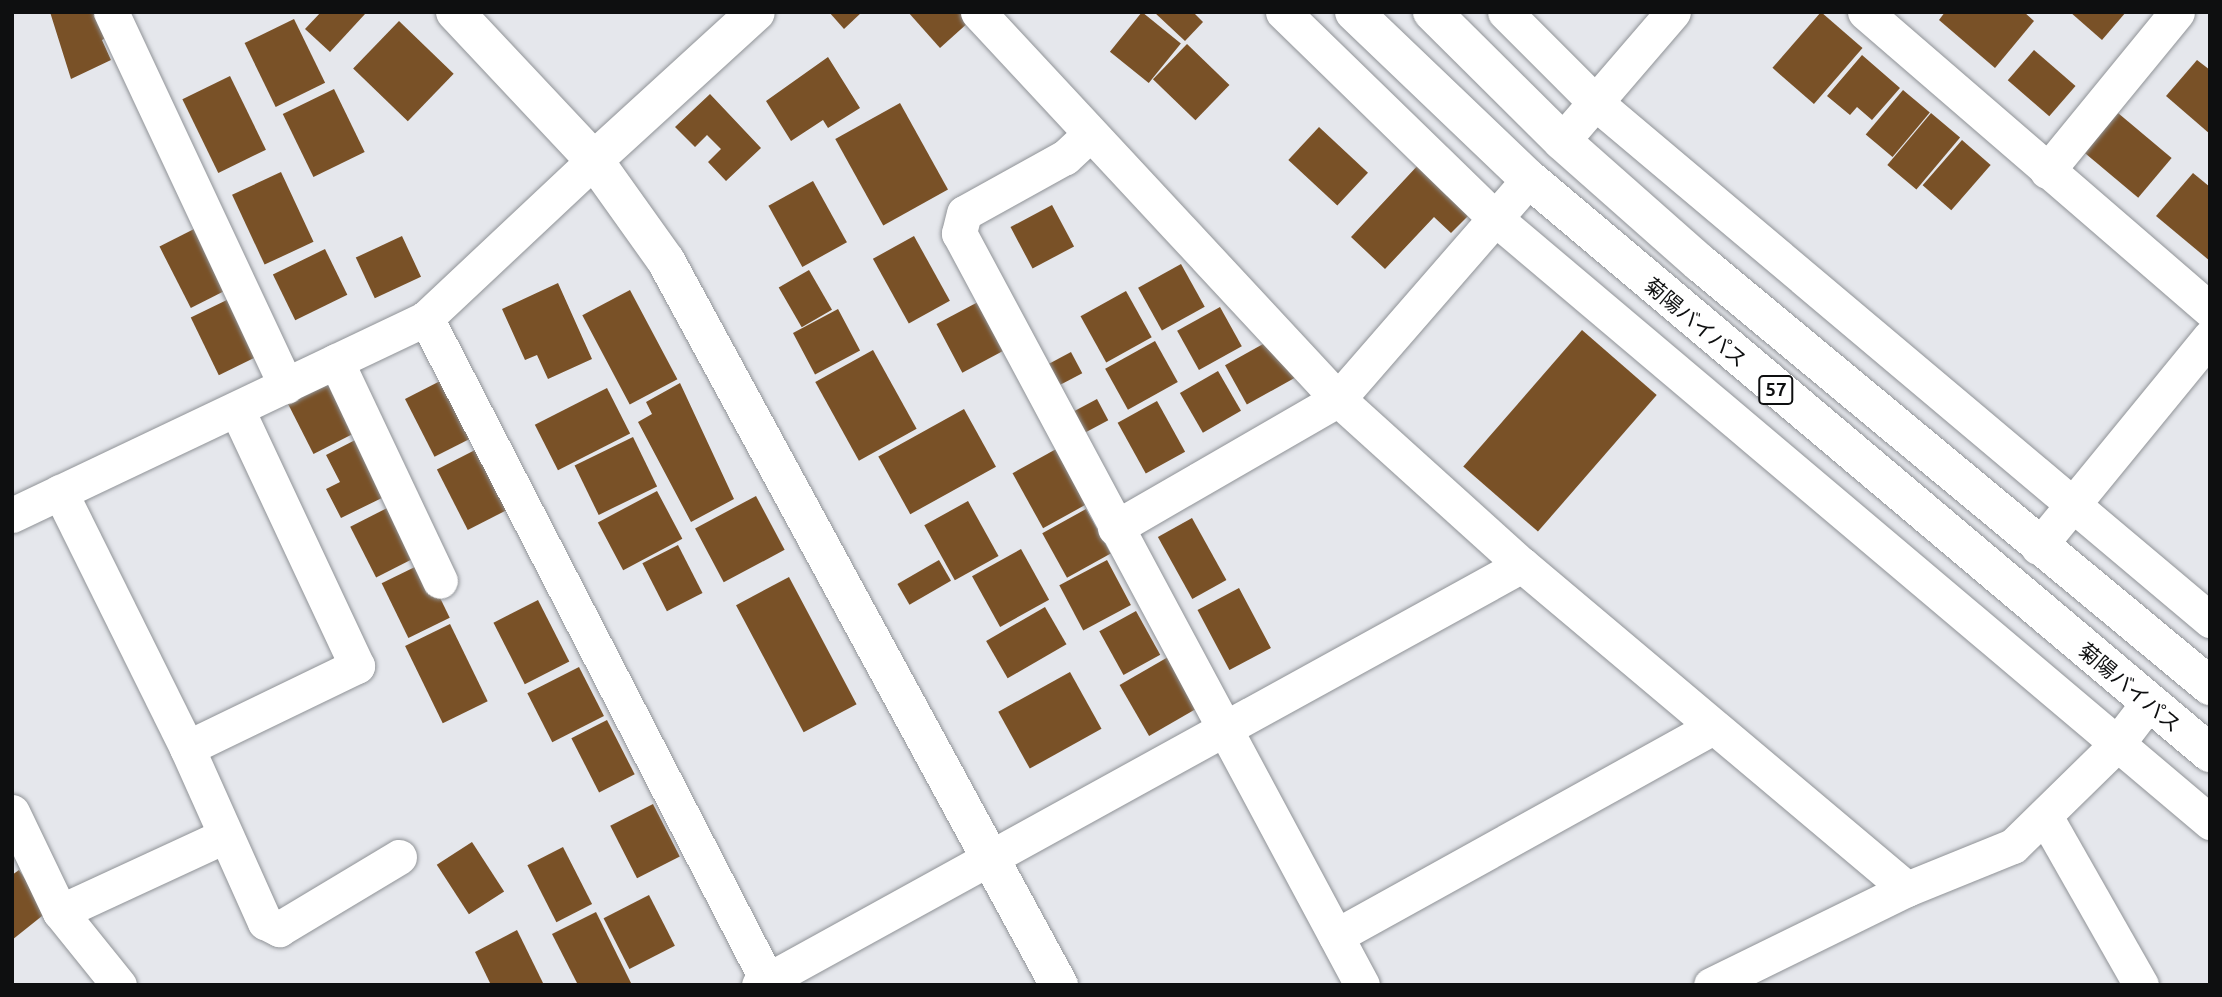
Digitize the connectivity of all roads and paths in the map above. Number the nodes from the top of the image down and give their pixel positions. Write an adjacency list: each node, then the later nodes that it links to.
1 (111, 12): 23 (street)
2 (455, 12): 15 (main road)
3 (756, 12): 15 (main road)
4 (978, 12): 13 (street)
5 (1283, 12): 18 (street)
6 (1354, 12): 17 (main road, 菊陽バイパス / 57)
7 (1432, 12): 14 (main road, 57)
8 (1505, 12): 12 (street)
9 (1673, 12): 12 (street)
10 (1865, 12): 16 (street)
11 (2165, 16): 16 (street)
12 (1596, 103): 14 (street); 27 (street)
13 (1089, 135): 24 (street); 29 (street)
14 (1562, 141): 30 (main road, 57)
15 (594, 160): 20 (street); 46 (main road)
16 (2047, 171): 19 (street)
17 (1529, 179): 18 (street); 35 (main road, 菊陽バイパス / 57)
18 (1496, 219): 24 (street); 38 (street)
19 (2210, 310)
20 (426, 318): 22 (street); 50 (street)
21 (2210, 337): 27 (street)
22 (336, 361): 23 (street); 32 (street)
23 (286, 386): 25 (street)
24 (1338, 399): 29 (street); 31 (street)
25 (237, 410): 26 (street); 39 (street)
26 (60, 492): 28 (street); 39 (street)
27 (2072, 510): 30 (street); 33 (street)
28 (12, 515)
29 (1115, 528): 37 (street)
30 (2039, 547): 34 (main road, 57)
31 (1522, 565): 36 (street); 37 (street)
32 (440, 581)
33 (2210, 620)
34 (2210, 686)
35 (2148, 702): 38 (street); 40 (main road, 菊陽バイパス / 57)
36 (1712, 727): 47 (street); 49 (street)
37 (1225, 729): 46 (street); 49 (street)
38 (2116, 745): 42 (street); 43 (street)
39 (187, 748): 44 (street)
40 (2210, 753)
41 (12, 812): 48 (street)
42 (2045, 816): 47 (street); 55 (street)
43 (2210, 822)
44 (222, 837): 45 (street); 48 (street)
45 (399, 857)
46 (994, 859): 50 (street); 52 (main road)
47 (1907, 889): 54 (street)
48 (61, 912): 51 (street)
49 (1336, 936): 53 (street)
50 (763, 982)
51 (119, 985)
52 (1059, 985)
53 (1362, 985)
54 (1712, 985)
55 (2141, 985)

